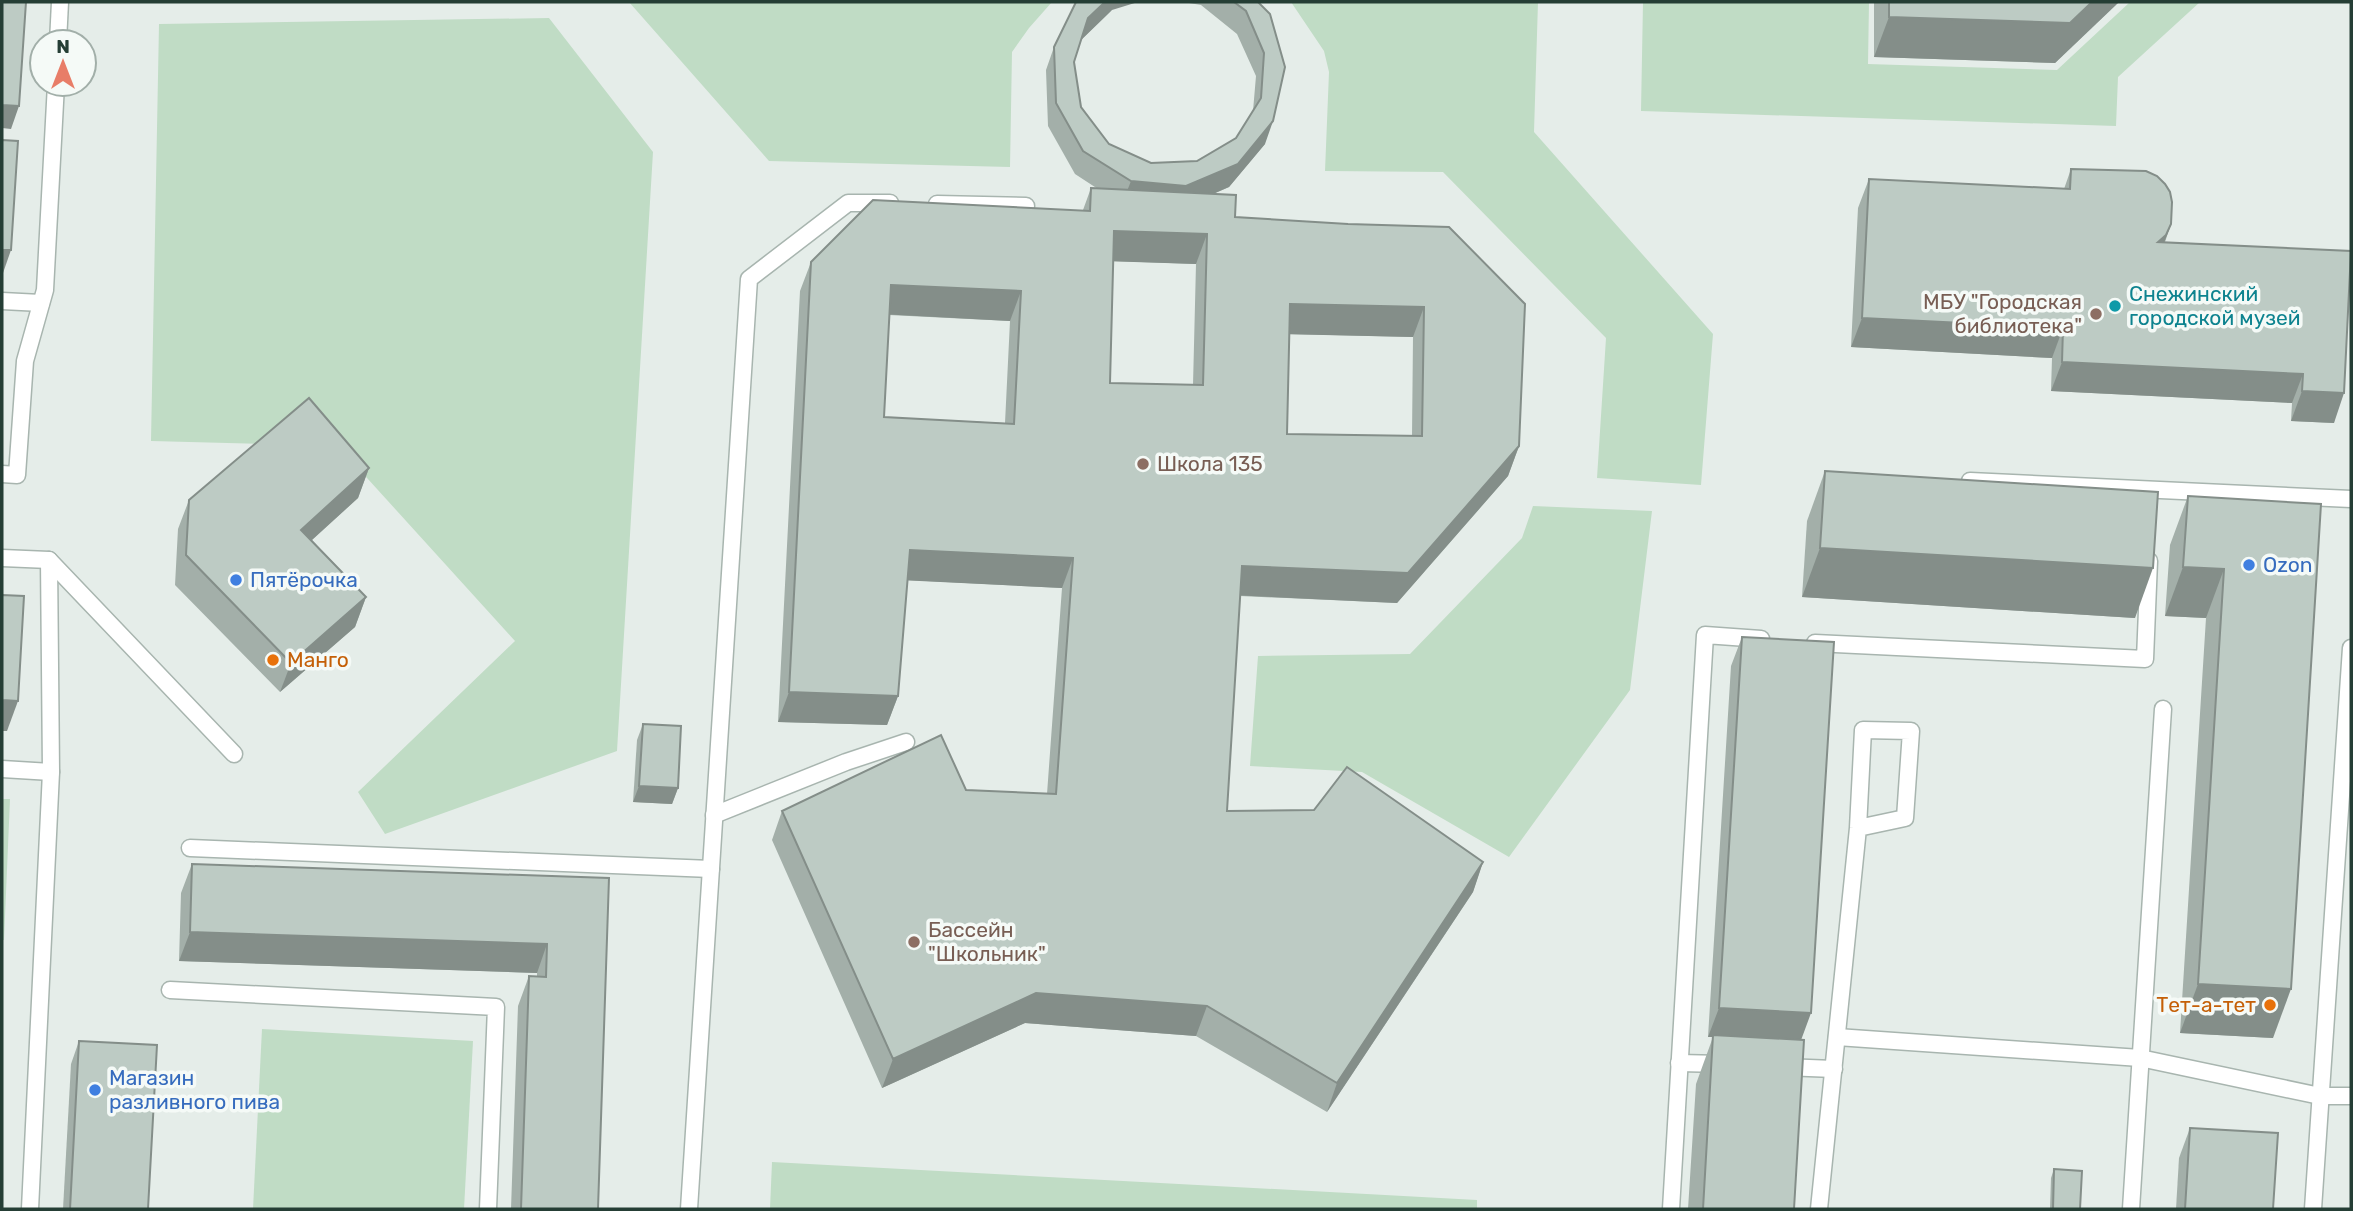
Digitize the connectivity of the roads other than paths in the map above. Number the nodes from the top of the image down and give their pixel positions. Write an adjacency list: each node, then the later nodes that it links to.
1 (60, 2): 2 (lane)
2 (59, 28)
3 (55, 98): 6 (lane)
4 (1026, 206): 19 (lane)
5 (2, 301): 6 (lane)
6 (41, 303): 7 (lane)
7 (2, 474)
8 (1949, 480): 9 (lane)
9 (2351, 499)
10 (2150, 541): 26 (lane)
11 (2, 558): 12 (lane)
12 (49, 561): 16 (lane); 18 (lane)
13 (2351, 648): 30 (lane)
14 (2162, 709): 25 (lane)
15 (906, 742): 19 (lane)
16 (234, 754)
17 (2, 769): 18 (lane)
18 (51, 772): 32 (lane)
19 (714, 815): 22 (lane)
20 (1858, 828): 20 (lane); 24 (lane)
21 (190, 848): 22 (lane)
22 (711, 869): 34 (lane)
23 (170, 990): 33 (lane)
24 (1837, 1037): 25 (lane); 29 (lane)
25 (2140, 1058): 30 (lane); 37 (lane)
26 (1679, 1063): 27 (lane); 35 (lane)
27 (1744, 1065)
28 (1769, 1066): 29 (lane)
29 (1834, 1069): 36 (lane)
30 (2320, 1096): 31 (lane); 38 (lane)
31 (2351, 1097)
32 (30, 1209)
33 (488, 1209)
34 (689, 1209)
35 (1671, 1209)
36 (1819, 1209)
37 (2131, 1209)
38 (2313, 1209)

